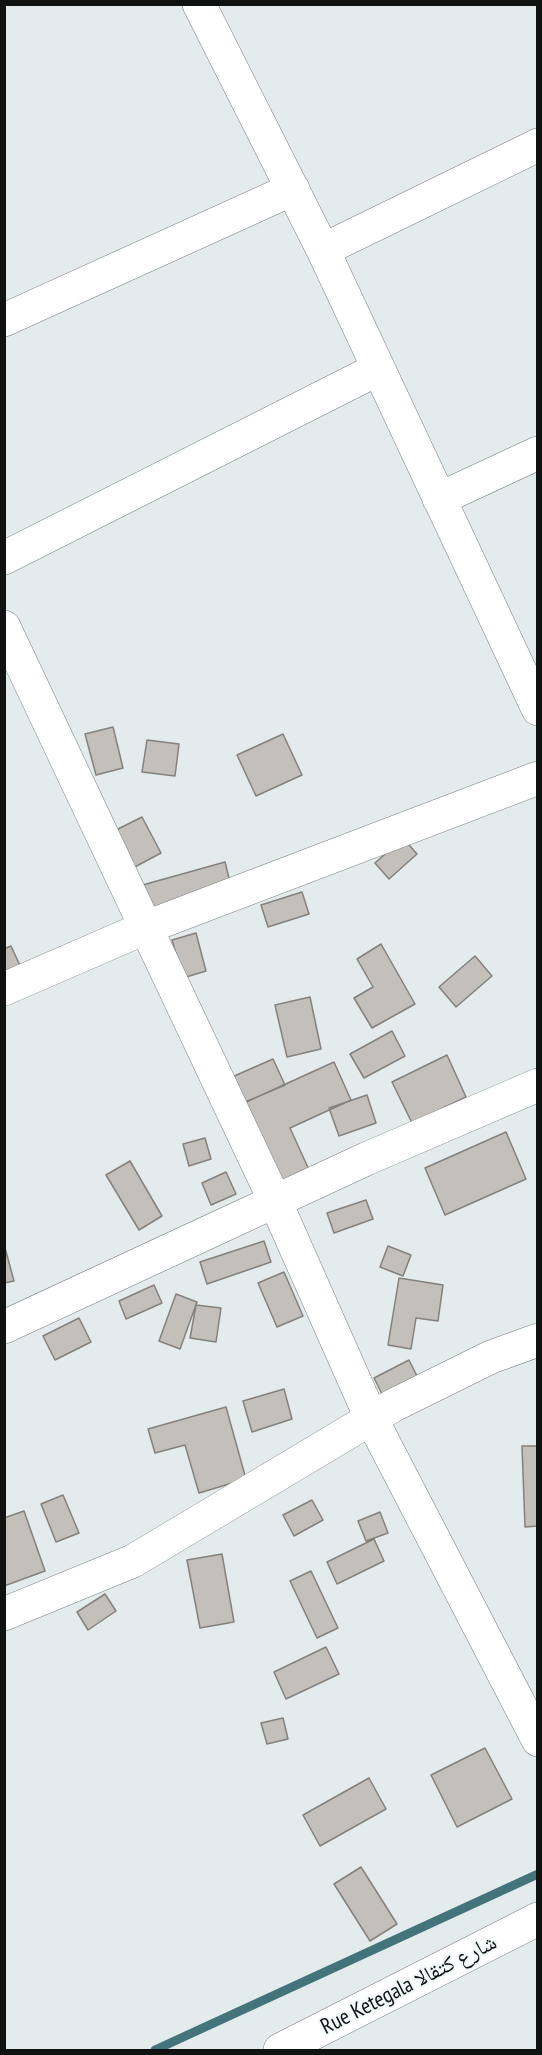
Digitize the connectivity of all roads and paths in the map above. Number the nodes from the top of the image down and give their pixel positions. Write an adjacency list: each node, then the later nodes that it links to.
1 (199, 4): 3 (street)
2 (537, 145): 4 (street)
3 (293, 189): 4 (street); 5 (street)
4 (323, 250): 6 (street)
5 (4, 320)
6 (378, 369): 8 (street); 9 (street)
7 (537, 453): 8 (street)
8 (439, 499): 11 (street)
9 (4, 558)
10 (4, 627): 13 (street)
11 (537, 708)
12 (537, 778): 13 (street)
13 (147, 927): 14 (street); 16 (street)
14 (4, 989)
15 (537, 1085): 16 (street)
16 (274, 1201): 17 (street); 19 (street)
17 (4, 1327)
18 (537, 1340): 19 (street)
19 (372, 1420): 20 (street); 21 (street)
20 (4, 1614)
21 (537, 1740)
22 (537, 1919): 23 (street, Rue Ketegala شارع كتقالا)
23 (280, 2050)

